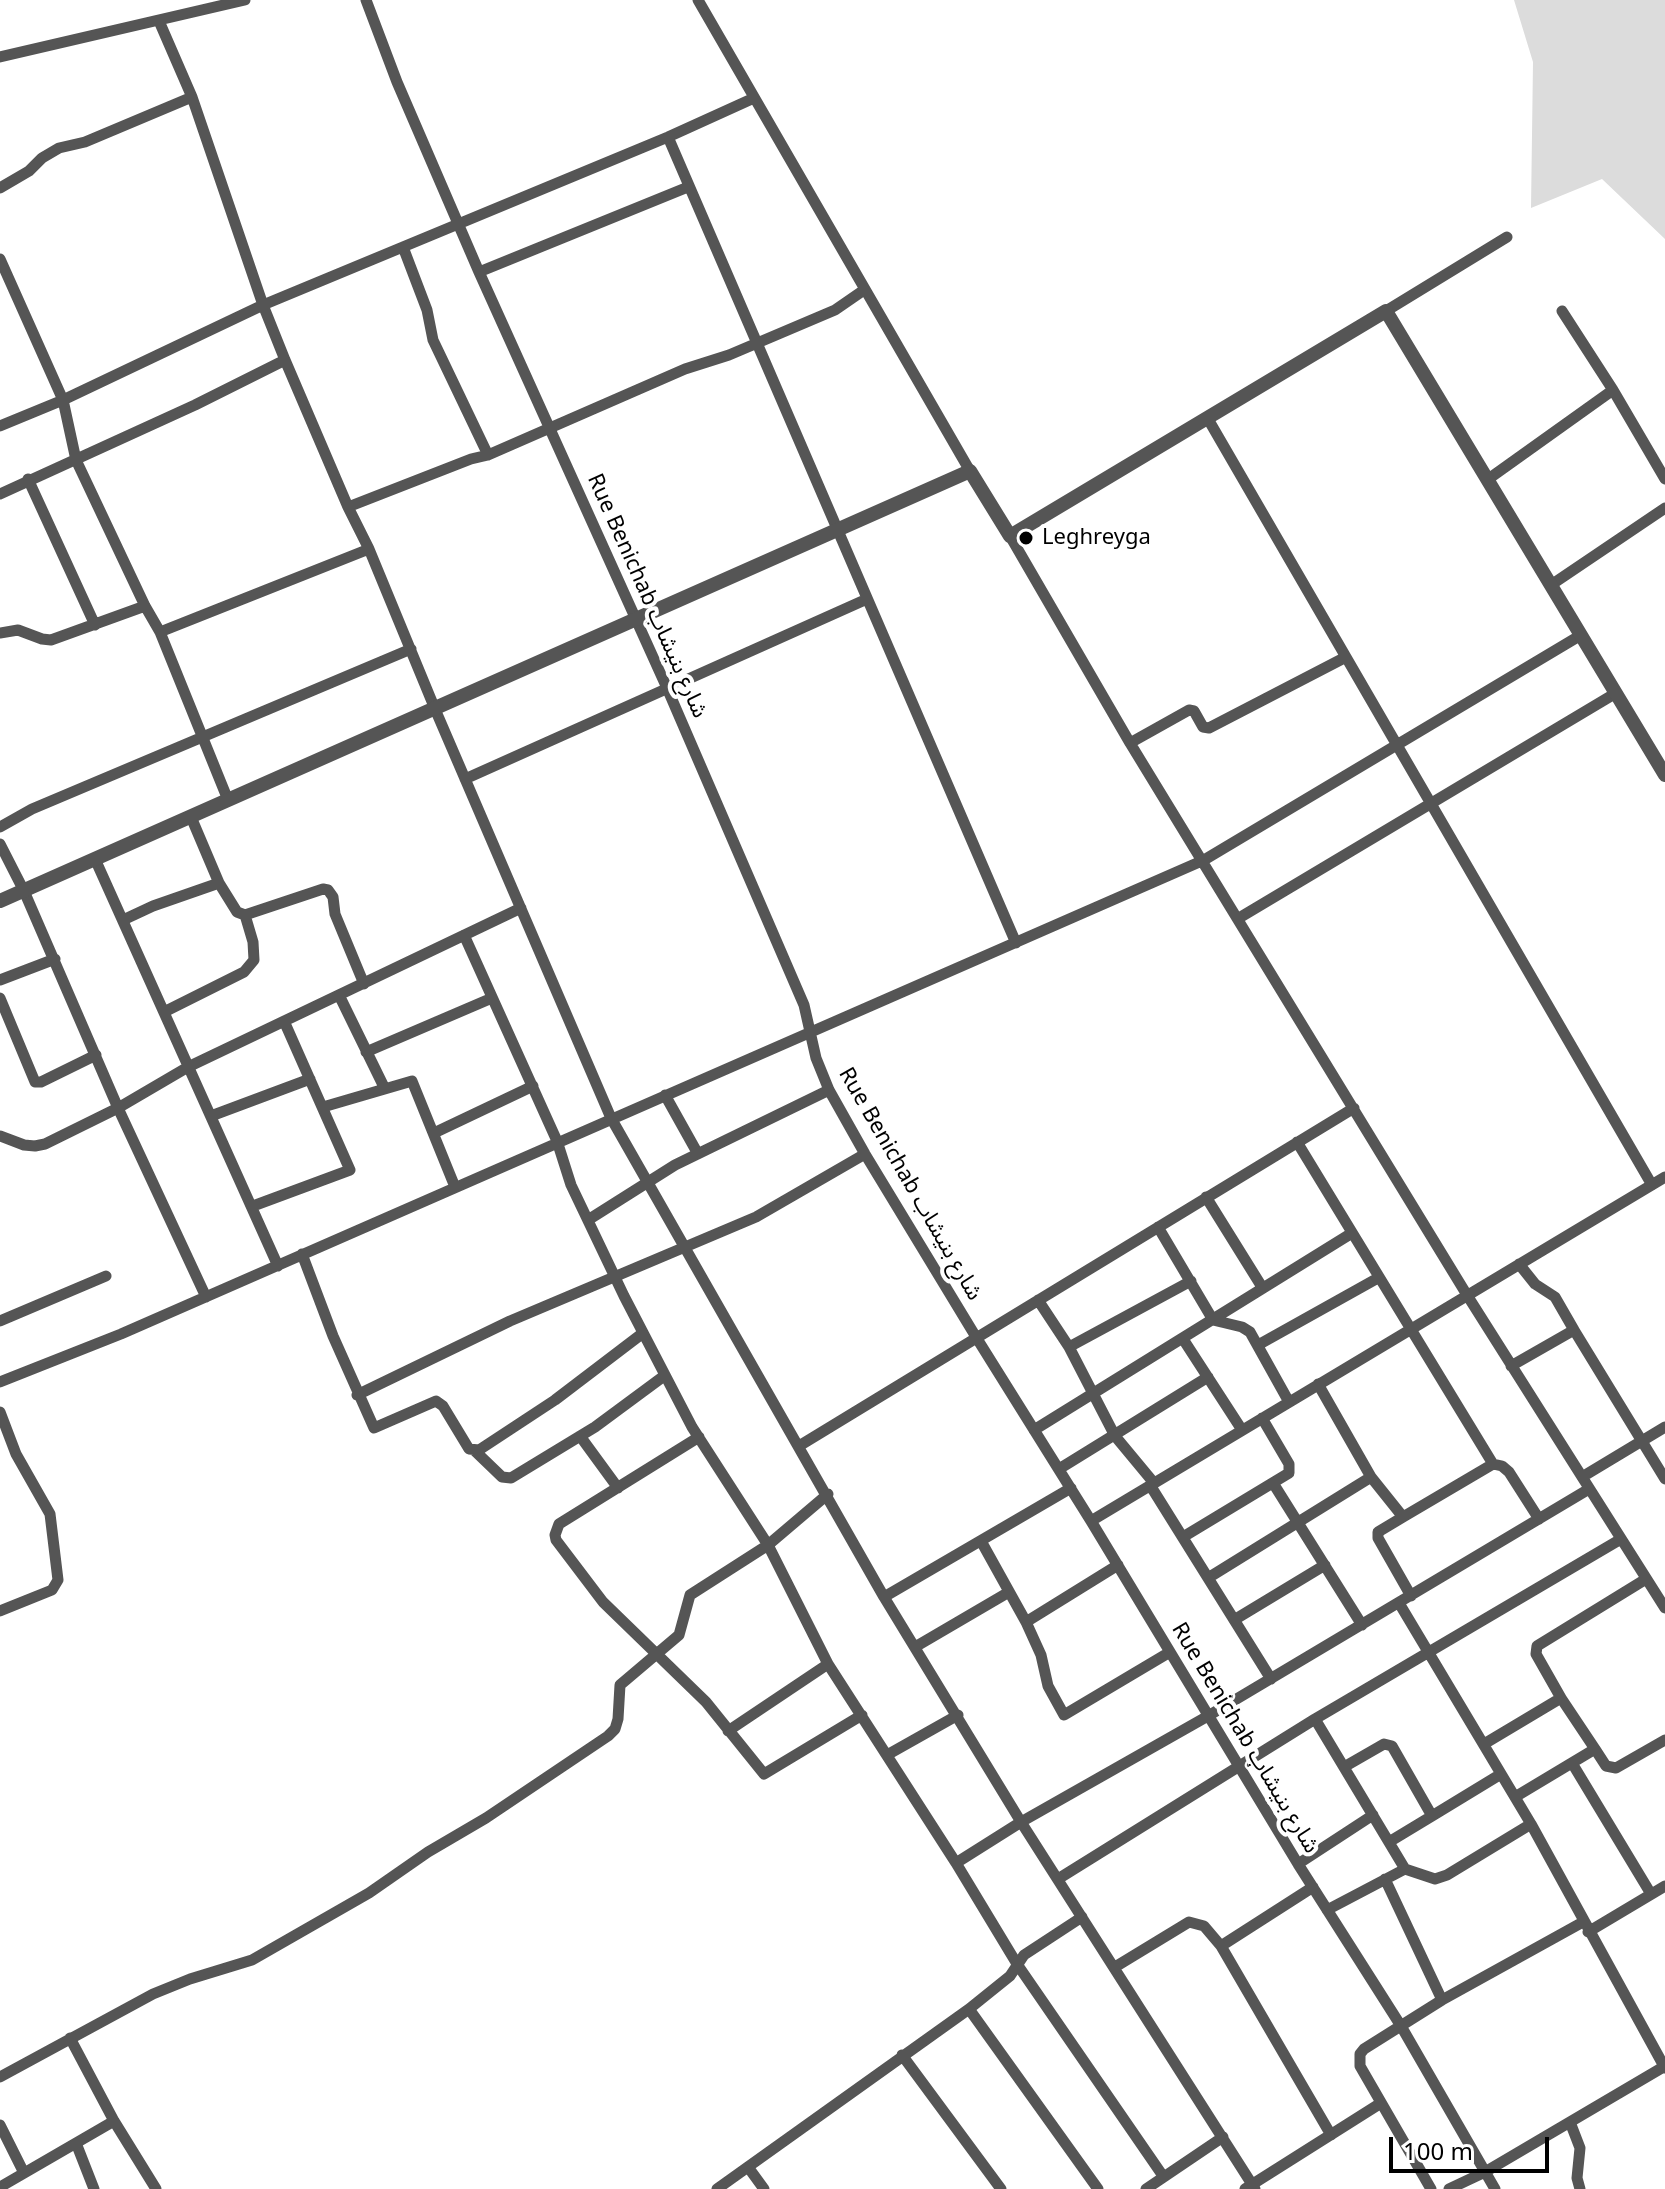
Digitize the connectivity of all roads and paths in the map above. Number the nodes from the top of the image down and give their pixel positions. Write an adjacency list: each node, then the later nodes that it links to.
1 (245, 0): 4 (street)
2 (366, 0): 11 (street, Rue Benichab شارع بنيشاب)
3 (698, 0): 7 (street)
4 (159, 21): 5 (street); 6 (street)
5 (0, 57)
6 (192, 97): 10 (street); 17 (street)
7 (754, 98): 8 (street); 16 (street)
8 (668, 137): 9 (street); 11 (street)
9 (688, 187): 15 (street); 20 (street)
10 (0, 188)
11 (459, 224): 13 (street); 15 (street, Rue Benichab شارع بنيشاب)
12 (1507, 237): 18 (street)
13 (403, 247): 17 (street); 27 (street)
14 (0, 259): 23 (street)
15 (479, 272): 26 (street, Rue Benichab شارع بنيشاب)
16 (864, 290): 20 (street); 29 (street)
17 (263, 305): 21 (street); 23 (street)
18 (1386, 311): 24 (street); 32 (street)
19 (1562, 311): 22 (street)
20 (757, 342): 26 (street); 36 (street)
21 (285, 360): 28 (street); 34 (street)
22 (1613, 390): 31 (street); 32 (street)
23 (63, 400): 25 (street); 28 (street)
24 (1208, 419): 37 (street); 48 (street)
25 (0, 426)
26 (550, 428): 27 (street); 42 (street, Rue Benichab شارع بنيشاب)
27 (488, 455): 34 (street)
28 (76, 460): 30 (street); 41 (street)
29 (970, 471): 36 (street); 37 (street)
30 (28, 479): 33 (street); 43 (street)
31 (1665, 479)
32 (1487, 480): 39 (street)
33 (0, 494)
34 (348, 507): 38 (street)
35 (1665, 508): 39 (street)
36 (837, 530): 40 (street); 42 (street)
37 (1010, 536): 53 (street)
38 (369, 549): 44 (street); 47 (street)
39 (1551, 585): 46 (street)
40 (867, 599): 49 (street); 72 (street)
41 (145, 606): 43 (street); 44 (street)
42 (636, 620): 49 (street, Rue Benichab شارع بنيشاب); 51 (street)
43 (95, 625): 45 (street)
44 (160, 632): 52 (street)
45 (0, 633)
46 (1581, 635): 50 (street); 54 (street)
47 (411, 649): 51 (street); 52 (street)
48 (1346, 657): 53 (street); 54 (street)
49 (667, 688): 56 (street); 81 (street, Rue Benichab شارع بنيشاب)
50 (1616, 693): 55 (street); 58 (street)
51 (435, 709): 56 (street); 57 (street)
52 (203, 736): 57 (street); 60 (street)
53 (1130, 743): 63 (street)
54 (1397, 744): 58 (street); 63 (street)
55 (1665, 775)
56 (465, 779): 67 (street)
57 (228, 800): 59 (street)
58 (1432, 804): 69 (street); 103 (street)
59 (191, 817): 62 (street); 64 (street)
60 (0, 827)
61 (0, 844): 65 (street)
62 (95, 859): 65 (street); 70 (street)
63 (1204, 860): 69 (street); 72 (street)
64 (219, 883): 68 (street); 70 (street)
65 (24, 891): 66 (street); 73 (street)
66 (0, 901)
67 (521, 908): 71 (street); 94 (street)
68 (245, 915): 75 (street); 79 (street)
69 (1239, 918): 92 (street)
70 (123, 920): 79 (street)
71 (464, 935): 75 (street); 78 (street)
72 (1016, 943): 81 (street)
73 (55, 959): 74 (street); 83 (street)
74 (0, 980)
75 (364, 984): 76 (street)
76 (339, 995): 80 (street); 82 (street)
77 (0, 998): 83 (street)
78 (492, 998): 82 (street); 86 (street)
79 (164, 1012): 84 (street)
80 (284, 1021): 84 (street); 85 (street)
81 (811, 1033): 88 (street, Rue Benichab شارع بنيشاب); 89 (street)
82 (366, 1052): 87 (street)
83 (96, 1055): 91 (street)
84 (188, 1067): 91 (street); 93 (street)
85 (310, 1079): 90 (street); 93 (street)
86 (533, 1086): 95 (street); 97 (street)
87 (384, 1087): 90 (street); 95 (street)
88 (829, 1090): 99 (street); 100 (street, Rue Benichab شارع بنيشاب)
89 (665, 1095): 94 (street); 99 (street)
90 (323, 1107): 106 (street)
91 (118, 1108): 96 (street); 120 (street)
92 (1354, 1108): 98 (street); 119 (street)
93 (211, 1116): 106 (street)
94 (611, 1118): 97 (street); 102 (street)
95 (434, 1133): 104 (street)
96 (0, 1136)
97 (557, 1141): 104 (street); 107 (street)
98 (1297, 1142): 105 (street); 109 (street)
99 (698, 1154): 102 (street)
100 (865, 1154): 110 (street); 127 (street, Rue Benichab شارع بنيشاب)
101 (1665, 1177): 103 (street)
102 (650, 1182): 107 (street); 110 (street)
103 (1652, 1185): 112 (street)
104 (455, 1187): 111 (street)
105 (1206, 1197): 108 (street); 118 (street)
106 (253, 1206): 113 (street)
107 (588, 1220): 115 (street)
108 (1158, 1227): 117 (street); 121 (street)
109 (1352, 1233): 116 (street); 118 (street)
110 (687, 1247): 115 (street); 148 (street)
111 (302, 1254): 113 (street); 137 (street)
112 (1519, 1264): 119 (street); 125 (street)
113 (278, 1266): 120 (street)
114 (106, 1276): 123 (street)
115 (614, 1276): 126 (street); 137 (street)
116 (1378, 1278): 124 (street); 129 (street)
117 (1191, 1281): 122 (street); 130 (street)
118 (1262, 1287): 122 (street)
119 (1467, 1295): 124 (street); 131 (street)
120 (206, 1297): 134 (street)
121 (1038, 1300): 127 (street); 130 (street)
122 (1213, 1320): 128 (street); 129 (street)
123 (0, 1321)
124 (1410, 1329): 135 (street); 150 (street)
125 (1574, 1330): 131 (street); 147 (street)
126 (643, 1333): 132 (street); 149 (street)
127 (976, 1337): 142 (street, Rue Benichab شارع بنيشاب); 148 (street)
128 (1183, 1339): 133 (street); 136 (street)
129 (1258, 1345): 138 (street)
130 (1069, 1347): 136 (street)
131 (1511, 1366): 153 (street)
132 (664, 1376): 144 (street); 146 (street)
133 (1208, 1377): 143 (street); 145 (street)
134 (0, 1382)
135 (1318, 1384): 138 (street); 152 (street)
136 (1092, 1394): 142 (street); 145 (street)
137 (357, 1395): 149 (street)
138 (1289, 1402): 140 (street)
139 (0, 1412): 178 (street)
140 (1262, 1418): 143 (street); 155 (street)
141 (1665, 1427): 147 (street)
142 (1034, 1430): 151 (street, Rue Benichab شارع بنيشاب)
143 (1242, 1430): 156 (street)
144 (580, 1436): 149 (street); 157 (street)
145 (1115, 1436): 151 (street); 156 (street)
146 (699, 1437): 157 (street); 168 (street)
147 (1642, 1441): 153 (street); 154 (street)
148 (799, 1446): 160 (street)
149 (475, 1451)
150 (1493, 1464): 161 (street); 162 (street)
151 (1059, 1469): 158 (street, Rue Benichab شارع بنيشاب)
152 (1371, 1477): 161 (street); 164 (street)
153 (1582, 1477): 159 (street)
154 (1665, 1479)
155 (1273, 1483): 164 (street); 165 (street)
156 (1152, 1484): 163 (street); 165 (street)
157 (618, 1488): 184 (street)
158 (1071, 1488): 163 (street, Rue Benichab شارع بنيشاب); 167 (street)
159 (1589, 1489): 162 (street); 166 (street)
160 (828, 1494): 168 (street); 175 (street)
161 (1403, 1517): 174 (street)
162 (1539, 1519): 174 (street)
163 (1091, 1521): 169 (street, Rue Benichab شارع بنيشاب)
164 (1299, 1523): 170 (street); 171 (street)
165 (1183, 1537): 171 (street)
166 (1621, 1539): 172 (street); 185 (street)
167 (981, 1541): 173 (street); 175 (street)
168 (768, 1545): 184 (street); 186 (street)
169 (1118, 1565): 180 (street); 183 (street, Rue Benichab شارع بنيشاب)
170 (1325, 1565): 179 (street); 181 (street)
171 (1208, 1578): 179 (street)
172 (1646, 1579): 177 (street); 188 (street)
173 (1009, 1592): 180 (street); 182 (street)
174 (1411, 1596): 176 (street)
175 (884, 1597): 182 (street)
176 (1399, 1603): 181 (street); 185 (street)
177 (1665, 1608)
178 (0, 1611)
179 (1234, 1620): 187 (street)
180 (1026, 1622): 183 (street)
181 (1362, 1625): 187 (street)
182 (915, 1647): 190 (street)
183 (1170, 1652): 191 (street, Rue Benichab شارع بنيشاب)
184 (656, 1653): 193 (street); 225 (street)
185 (1429, 1653): 192 (street); 195 (street)
186 (828, 1664): 189 (street); 193 (street)
187 (1271, 1679): 191 (street)
188 (1561, 1698): 195 (street); 196 (street)
189 (862, 1715): 193 (street); 197 (street)
190 (958, 1715): 197 (street); 205 (street)
191 (1208, 1716): 199 (street, Rue Benichab شارع بنيشاب); 205 (street)
192 (1315, 1719): 199 (street); 200 (street)
193 (728, 1731)
194 (1665, 1740): 196 (street)
195 (1484, 1744): 201 (street)
196 (1595, 1749): 198 (street)
197 (887, 1755): 208 (street)
198 (1572, 1763): 202 (street); 215 (street)
199 (1239, 1767): 209 (street, Rue Benichab شارع بنيشاب); 211 (street)
200 (1344, 1767): 203 (street); 204 (street)
201 (1501, 1774): 202 (street); 204 (street)
202 (1515, 1797): 206 (street)
203 (1373, 1815): 207 (street); 209 (street)
204 (1432, 1816): 207 (street)
205 (1021, 1822): 208 (street); 211 (street)
206 (1531, 1824): 210 (street); 218 (street)
207 (1389, 1842): 210 (street)
208 (956, 1863): 220 (street)
209 (1298, 1864): 214 (street, Rue Benichab شارع بنيشاب)
210 (1405, 1869): 212 (street)
211 (1058, 1879): 217 (street)
212 (1385, 1879): 216 (street); 222 (street)
213 (1665, 1886): 215 (street)
214 (1313, 1887): 216 (street, Rue Benichab شارع بنيشاب); 219 (street)
215 (1651, 1894): 218 (street)
216 (1327, 1910): 224 (street, Rue Benichab شارع بنيشاب)
217 (1082, 1917): 220 (street); 221 (street)
218 (1586, 1927): 222 (street); 227 (street)
219 (1221, 1946): 221 (street); 233 (street)
220 (1017, 1964): 223 (street); 239 (street)
221 (1115, 1967): 234 (street)
222 (1442, 2000): 224 (street)
223 (969, 2009): 226 (street); 247 (street)
224 (1401, 2026): 229 (street); 237 (street, Rue Benichab شارع بنيشاب)
225 (70, 2038): 228 (street); 230 (street)
226 (902, 2055): 236 (street); 246 (street)
227 (1665, 2067): 231 (street)
228 (0, 2077)
229 (1381, 2103): 233 (street); 248 (street)
230 (114, 2121): 235 (street); 243 (street)
231 (1570, 2122): 237 (street); 251 (street)
232 (0, 2125): 238 (street)
233 (1331, 2135): 241 (street)
234 (1223, 2137): 239 (street); 241 (street)
235 (76, 2143): 238 (street); 242 (street)
236 (748, 2167): 244 (street); 245 (street)
237 (1485, 2172): 249 (street); 250 (street, Rue Benichab شارع بنيشاب)
238 (24, 2173): 240 (street)
239 (1155, 2184)
240 (0, 2187)
241 (1251, 2187)
242 (94, 2189)
243 (156, 2189)
244 (717, 2189)
245 (764, 2189)
246 (1001, 2189)
247 (1098, 2189)
248 (1431, 2189)
249 (1449, 2189)
250 (1495, 2189)
251 (1580, 2189)

